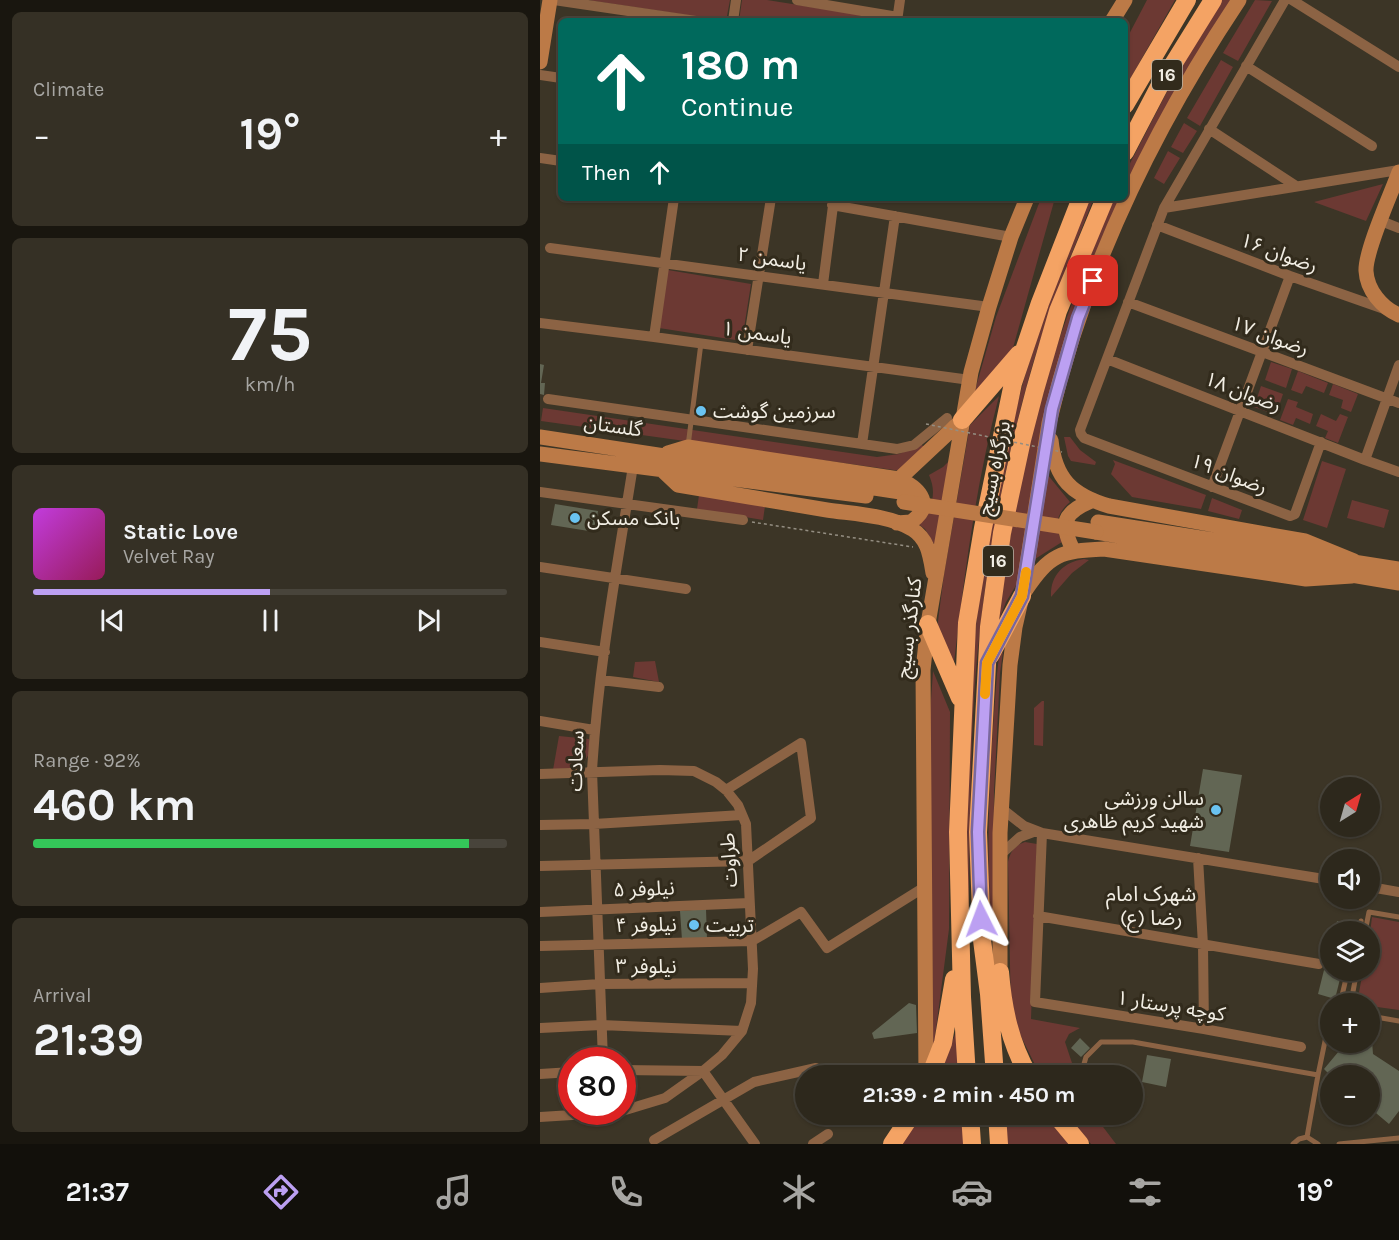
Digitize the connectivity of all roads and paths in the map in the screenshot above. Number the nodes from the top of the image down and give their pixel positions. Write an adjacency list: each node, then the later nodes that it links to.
1 (552, 0): 11 (street); 16 (main road)
2 (736, 0): 12 (street)
3 (797, 0): 13 (street)
4 (900, 0): 14 (street)
5 (1125, 0): 15 (main road)
6 (1187, 0): 21 (highway, 16)
7 (1213, 0): 23 (highway, 16)
8 (1239, 0): 29 (main road)
9 (1285, 0): 17 (street)
10 (1292, 0): 18 (street)
11 (675, 18)
12 (733, 18)
13 (893, 18)
14 (898, 18)
15 (1114, 18)
16 (540, 62)
17 (1246, 66): 22 (street); 24 (street)
18 (1399, 67)
19 (540, 75): 20 (street)
20 (558, 78)
21 (1128, 100)
22 (1209, 129): 28 (street); 38 (street)
23 (1128, 146)
24 (1372, 146)
25 (540, 158): 26 (street)
26 (558, 161)
27 (1399, 171): 28 (street); 40 (main road)
28 (1296, 186): 38 (street)
29 (1128, 199)
30 (674, 201): 46 (street)
31 (771, 201): 47 (street)
32 (833, 201): 39 (street); 49 (street)
33 (1026, 201): 43 (main road, کنارگذر بسیج)
34 (1068, 201): 44 (highway)
35 (1080, 201): 44 (highway, بزرگراه بسیج / 16)
36 (1104, 201): 102 (highway, بزرگراه بسیج / 16)
37 (1127, 201): 70 (main road)
38 (1164, 208): 41 (street)
39 (895, 216): 43 (street); 50 (street)
40 (1381, 221): 42 (street); 53 (main road)
41 (1156, 225): 48 (street, رضوان ۱۶); 51 (street)
42 (1399, 228)
43 (1011, 237): 52 (main road, کنارگذر بسیج)
44 (1060, 246): 57 (highway, بزرگراه بسیج / 16)
45 (550, 248): 46 (street, یاسمن ۲)
46 (665, 263): 47 (street, یاسمن ۲); 55 (street)
47 (759, 275): 49 (street, یاسمن ۲); 58 (street)
48 (1290, 276): 53 (street, رضوان ۱۶); 59 (street)
49 (822, 284): 50 (street, یاسمن ۲)
50 (884, 292): 52 (street, یاسمن ۲); 62 (street)
51 (1128, 302): 59 (street, رضوان ۱۷); 60 (street)
52 (988, 307): 63 (main road, کنارگذر بسیج)
53 (1395, 313)
54 (540, 323): 55 (street, یاسمن ۱)
55 (654, 337): 56 (street, یاسمن ۱)
56 (700, 343): 58 (street, یاسمن ۱); 69 (lane)
57 (1026, 345): 68 (highway); 105 (highway, بزرگراه بسیج / 16)
58 (747, 350): 62 (street, یاسمن ۱)
59 (1262, 352): 64 (street, رضوان ۱۷); 67 (street)
60 (1107, 359): 67 (street, رضوان ۱۸); 82 (street, رضوان ۱۹)
61 (1399, 365): 64 (street)
62 (872, 367): 63 (street, یاسمن ۱); 74 (street)
63 (970, 380): 68 (main road, کنارگذر بسیج)
64 (1386, 398): 66 (street, رضوان ۱۷); 78 (street)
65 (548, 399): 69 (street)
66 (1399, 403)
67 (1240, 411): 73 (street, رضوان ۱۸); 82 (street)
68 (954, 419): 74 (street); 83 (main road); 95 (main road, کنارگذر بسیج)
69 (691, 421): 74 (street); 77 (lane)
70 (1049, 423): 85 (main road); 98 (main road)
71 (926, 424): 75 (path, bridge)
72 (540, 437): 79 (main road, گلستان)
73 (1321, 442): 78 (street, رضوان ۱۸); 82 (street, رضوان ۱۹)
74 (862, 444)
75 (1062, 452)
76 (540, 454): 80 (main road, گلستان)
77 (682, 458): 79 (main road, گلستان); 83 (main road); 83 (main road)
78 (1365, 460): 81 (street, رضوان ۱۸)
79 (662, 462): 80 (main road, گلستان); 88 (main road)
80 (633, 466): 86 (street, سعادت)
81 (1399, 472)
82 (1212, 487)
83 (904, 491): 88 (main road); 92 (main road, bridge)
84 (540, 492): 86 (street)
85 (1091, 501): 90 (main road); 92 (main road)
86 (627, 504): 87 (street); 94 (street, سعادت)
87 (743, 520): 89 (path)
88 (897, 523): 89 (main road)
89 (929, 550): 95 (main road)
90 (1073, 550): 92 (main road); 98 (main road)
91 (540, 567): 94 (street)
92 (1353, 568): 93 (main road); 96 (main road)
93 (1399, 569)
94 (615, 578): 97 (street); 101 (street, سعادت)
95 (935, 583): 99 (main road, کنارگذر بسیج)
96 (1399, 583)
97 (686, 589)
98 (1022, 596): 102 (highway); 111 (main road)
99 (928, 624): 105 (highway); 122 (main road, کنارگذر بسیج)
100 (540, 642): 101 (street)
101 (605, 652): 103 (street, سعادت)
102 (987, 663): 153 (highway, بزرگراه بسیج / 16)
103 (601, 680): 104 (street); 107 (street, سعادت)
104 (659, 687)
105 (962, 702): 131 (highway, بزرگراه بسیج / 16)
106 (540, 721): 107 (street)
107 (594, 730): 108 (street, سعادت)
108 (592, 771): 109 (street, طراوت); 110 (street, طراوت); 113 (street, سعادت)
109 (540, 774)
110 (726, 790): 112 (street, طراوت); 118 (street)
111 (1000, 808): 115 (street); 116 (main road)
112 (742, 815): 113 (street); 118 (street, طراوت)
113 (594, 824): 114 (street); 119 (street, سعادت)
114 (540, 825)
115 (1039, 832): 116 (street); 117 (street); 128 (street)
116 (999, 856): 137 (main road)
117 (1198, 858): 121 (street); 134 (street)
118 (748, 861): 119 (street); 125 (street, طراوت)
119 (595, 863): 120 (street); 126 (street, سعادت)
120 (540, 866)
121 (1320, 878)
122 (924, 888): 132 (street); 150 (main road, کنارگذر بسیج)
123 (1380, 889): 124 (street)
124 (1399, 892)
125 (749, 903): 126 (street, نیلوفر ۵); 132 (street, طراوت)
126 (598, 909): 127 (street, نیلوفر ۵); 133 (street, سعادت)
127 (540, 912)
128 (1038, 916): 134 (street); 145 (street, کوچه پرستار ۱)
129 (1399, 917): 130 (lane)
130 (1367, 921)
131 (961, 933): 151 (highway); 152 (highway)
132 (752, 941): 133 (street, نیلوفر ۴); 138 (street, طراوت)
133 (598, 944): 135 (street, نیلوفر ۴); 139 (street, سعادت)
134 (1203, 945): 136 (street); 145 (street)
135 (540, 946)
136 (1319, 964)
137 (1000, 972): 154 (highway)
138 (752, 983): 139 (street, نیلوفر ۳); 146 (street, طراوت)
139 (600, 984): 140 (street, نیلوفر ۳); 143 (street, سعادت)
140 (540, 988)
141 (1380, 1018): 142 (lane)
142 (1399, 1021)
143 (601, 1024): 144 (street); 146 (street); 147 (street, سعادت)
144 (540, 1028)
145 (1204, 1029): 148 (street, کوچه پرستار ۱)
146 (742, 1031): 157 (street, طراوت)
147 (602, 1047)
148 (1301, 1047)
149 (1323, 1053): 161 (lane)
150 (928, 1065)
151 (933, 1065)
152 (966, 1065)
153 (993, 1065)
154 (1023, 1065)
155 (1084, 1065): 161 (lane)
156 (636, 1070): 157 (street)
157 (703, 1071): 162 (street); 163 (street, طراوت)
158 (558, 1073): 160 (street)
159 (795, 1073): 162 (street)
160 (540, 1074)
161 (1318, 1075): 171 (lane)
162 (724, 1100): 173 (street); 174 (street)
163 (636, 1107)
164 (558, 1116): 165 (street, طراوت)
165 (540, 1117)
166 (905, 1125): 176 (highway)
167 (971, 1125): 177 (highway)
168 (998, 1125): 178 (highway)
169 (1064, 1125): 179 (highway)
170 (828, 1134): 175 (street)
171 (1307, 1137): 180 (lane); 181 (lane)
172 (1399, 1138): 182 (lane)
173 (654, 1140)
174 (755, 1144)
175 (813, 1144)
176 (892, 1144)
177 (972, 1144)
178 (999, 1144)
179 (1080, 1144)
180 (1293, 1144)
181 (1318, 1144)
182 (1339, 1144)

